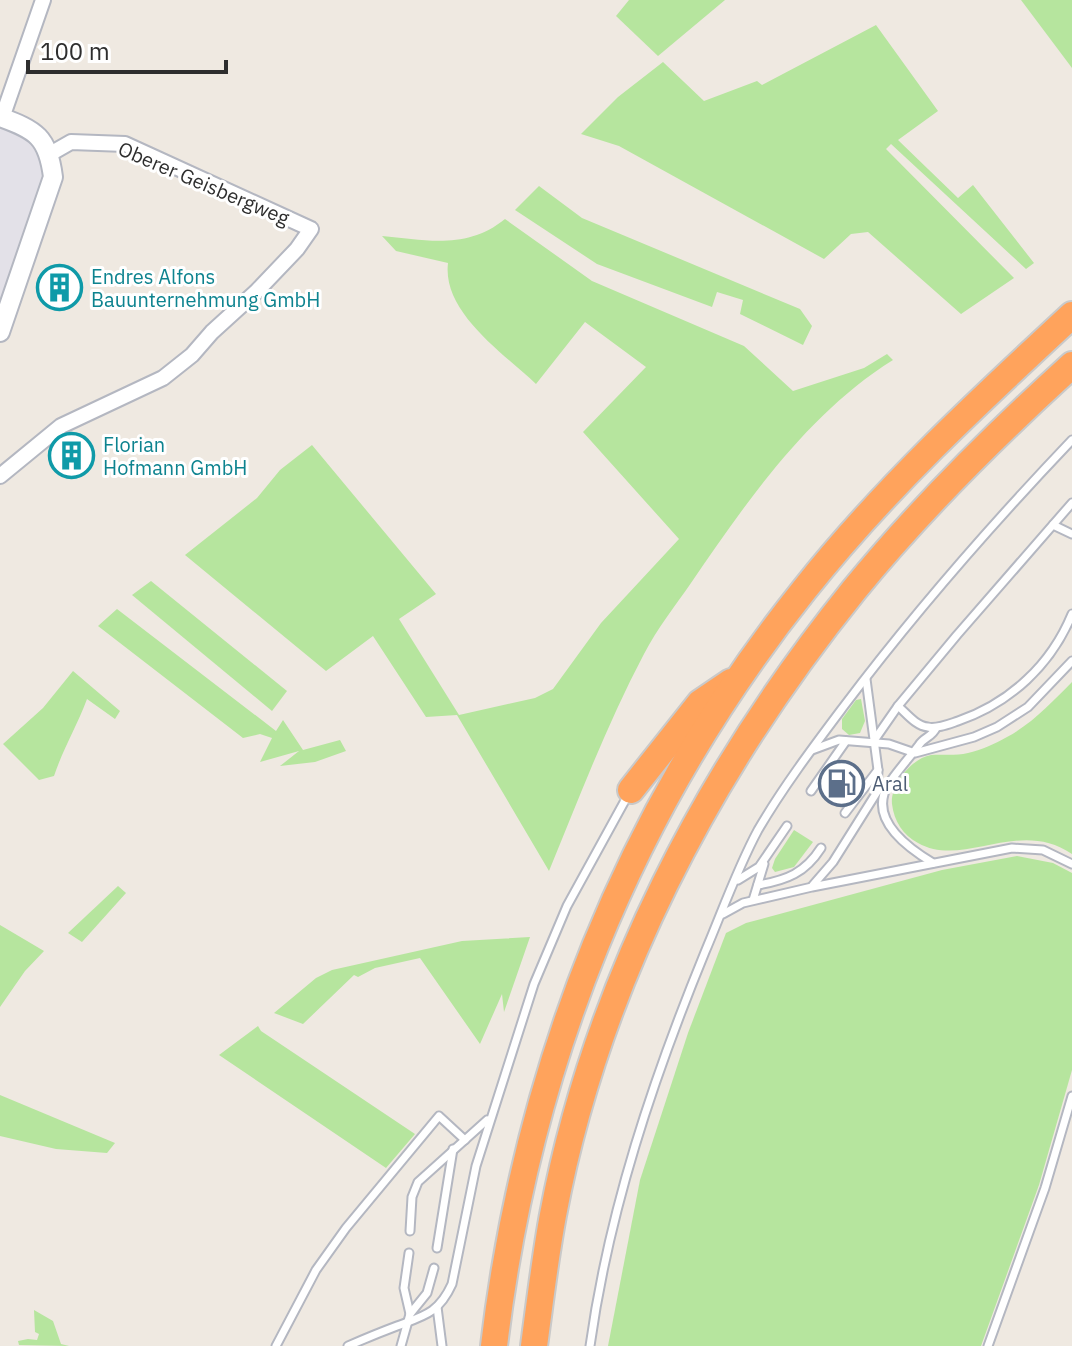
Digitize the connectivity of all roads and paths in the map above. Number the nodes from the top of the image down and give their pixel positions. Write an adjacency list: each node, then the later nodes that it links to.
1 (43, 0): 2 (street)
2 (1, 118): 3 (street)
3 (50, 154): 5 (street); 8 (street, Oberer Geisbergweg)
4 (1072, 315): 14 (highway)
5 (0, 332)
6 (1072, 365): 53 (highway)
7 (1072, 440): 15 (lane)
8 (0, 476)
9 (1072, 503): 10 (lane)
10 (1053, 525): 11 (lane); 16 (lane)
11 (1072, 534)
12 (1072, 614): 17 (lane)
13 (1072, 661): 21 (lane)
14 (740, 676): 23 (highway); 52 (highway)
15 (866, 677): 19 (lane); 20 (lane)
16 (898, 706): 17 (lane); 19 (lane)
17 (936, 728): 21 (lane)
18 (846, 741): 19 (lane); 20 (lane); 24 (lane)
19 (873, 742): 21 (lane); 22 (lane)
20 (810, 751): 33 (lane)
21 (915, 753): 26 (lane)
22 (878, 770): 25 (lane); 27 (lane)
23 (631, 790): 39 (lane)
24 (811, 791)
25 (874, 800): 26 (lane); 35 (lane)
26 (884, 802): 31 (lane)
27 (845, 813)
28 (787, 826): 30 (lane)
29 (821, 848): 34 (lane)
30 (766, 859): 33 (lane); 34 (lane)
31 (933, 863): 32 (lane); 35 (lane)
32 (1072, 864)
33 (736, 881): 37 (lane)
34 (758, 885): 36 (lane)
35 (812, 887): 36 (lane)
36 (753, 900): 37 (lane)
37 (720, 917): 54 (lane)
38 (1072, 1096): 55 (lane)
39 (489, 1119): 40 (lane); 46 (lane)
40 (465, 1140): 41 (lane); 48 (lane)
41 (453, 1149): 42 (lane); 43 (lane)
42 (410, 1231)
43 (437, 1248)
44 (409, 1253): 47 (lane)
45 (434, 1268): 47 (lane)
46 (437, 1307): 47 (lane); 51 (lane)
47 (409, 1318): 49 (lane); 50 (lane)
48 (276, 1346)
49 (348, 1346)
50 (401, 1346)
51 (442, 1346)
52 (494, 1346)
53 (534, 1346)
54 (590, 1346)
55 (988, 1346)

